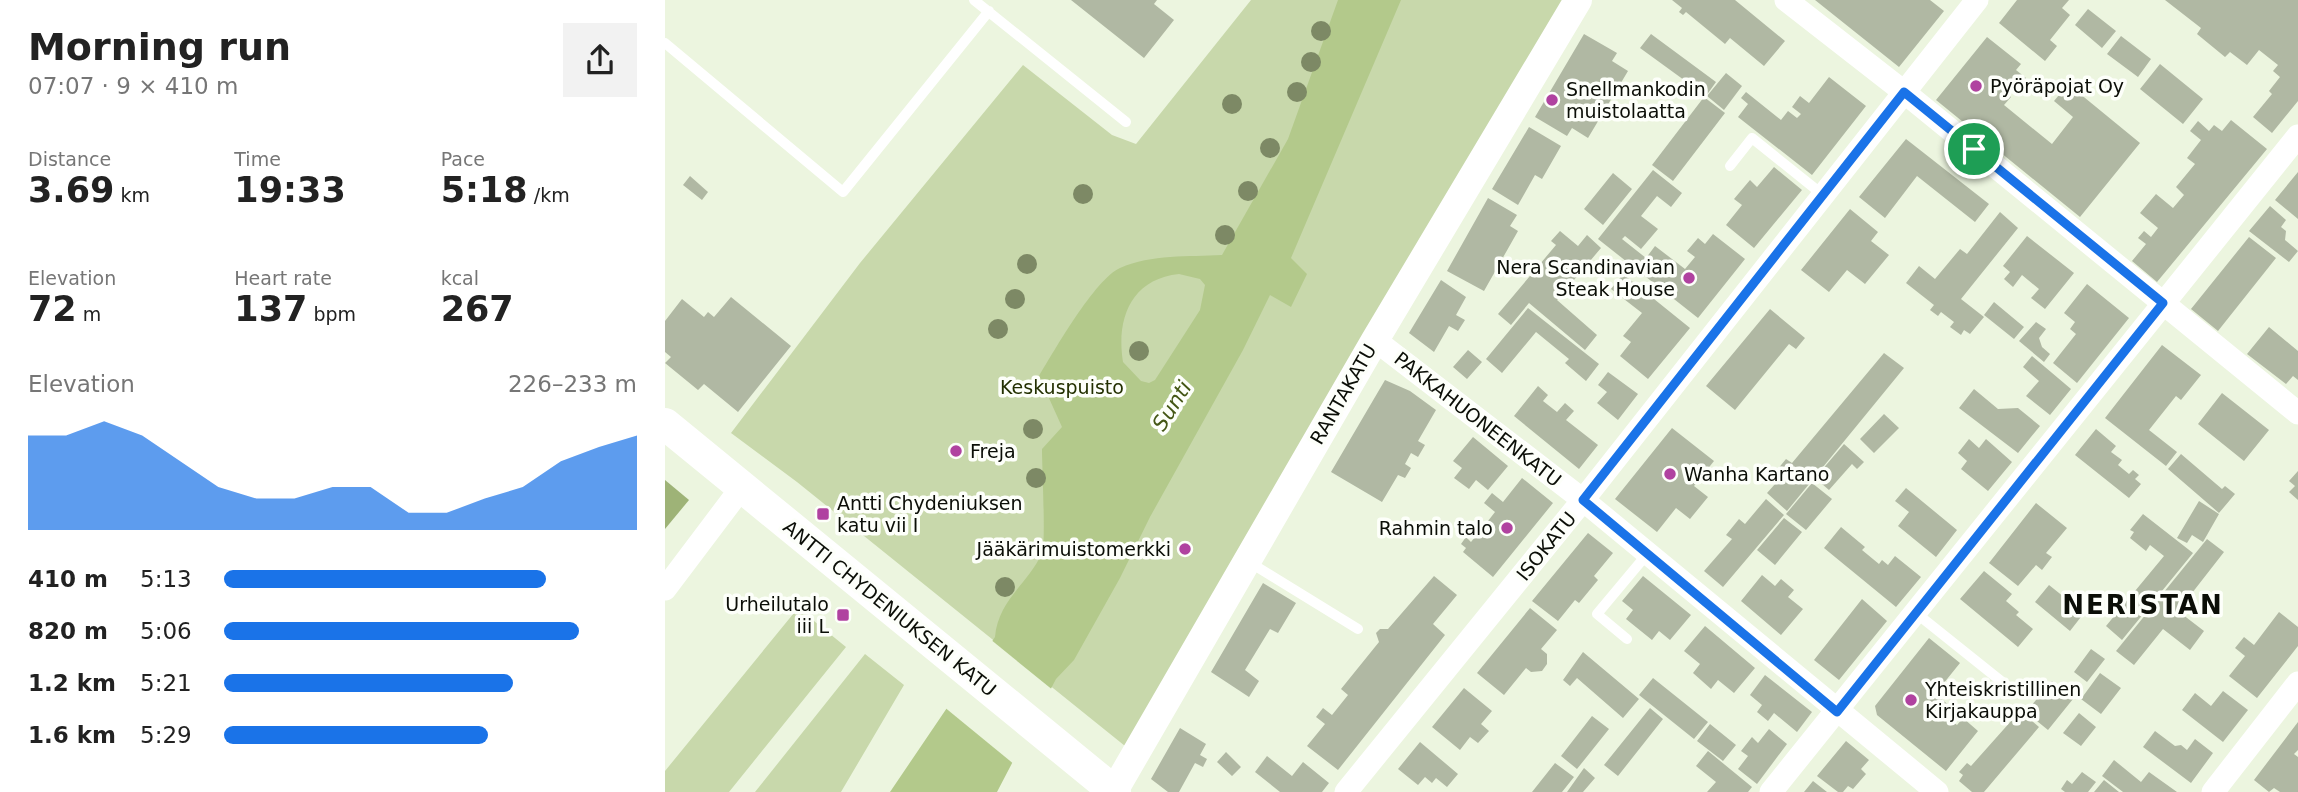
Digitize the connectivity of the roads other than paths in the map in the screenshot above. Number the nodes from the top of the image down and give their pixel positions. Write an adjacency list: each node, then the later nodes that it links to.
1 (974, 0): 5 (lane)
2 (1579, 0): 13 (street, RANTAKATU)
3 (1786, 0): 7 (street)
4 (1977, 0): 7 (street, ISOKATU)
5 (989, 11): 6 (lane); 8 (lane)
6 (665, 43)
7 (1904, 92): 11 (street, ISOKATU); 12 (street)
8 (1126, 122)
9 (2298, 136): 12 (street)
10 (1730, 166): 11 (lane)
11 (1823, 195): 17 (street, ISOKATU)
12 (2163, 303): 14 (street); 21 (street)
13 (1375, 340): 17 (street, PAKKAHUONEENKATU); 19 (street, RANTAKATU)
14 (2298, 413)
15 (665, 424): 16 (main road, ANTTI CHYDENIUKSEN KATU)
16 (742, 487): 20 (street); 27 (main road, ANTTI CHYDENIUKSEN KATU)
17 (1583, 500): 18 (street, PAKKAHUONEENKATU); 28 (street, ISOKATU)
18 (1647, 553): 23 (lane); 26 (street, PAKKAHUONEENKATU)
19 (1246, 561): 22 (lane); 27 (street, RANTAKATU)
20 (665, 589)
21 (1916, 613): 25 (lane); 26 (street)
22 (1358, 629)
23 (1627, 639)
24 (2298, 683): 31 (street)
25 (2016, 693)
26 (1837, 712): 29 (street); 30 (street, PAKKAHUONEENKATU)
27 (1114, 792)
28 (1346, 792)
29 (1771, 792)
30 (1937, 792)
31 (2213, 792)

